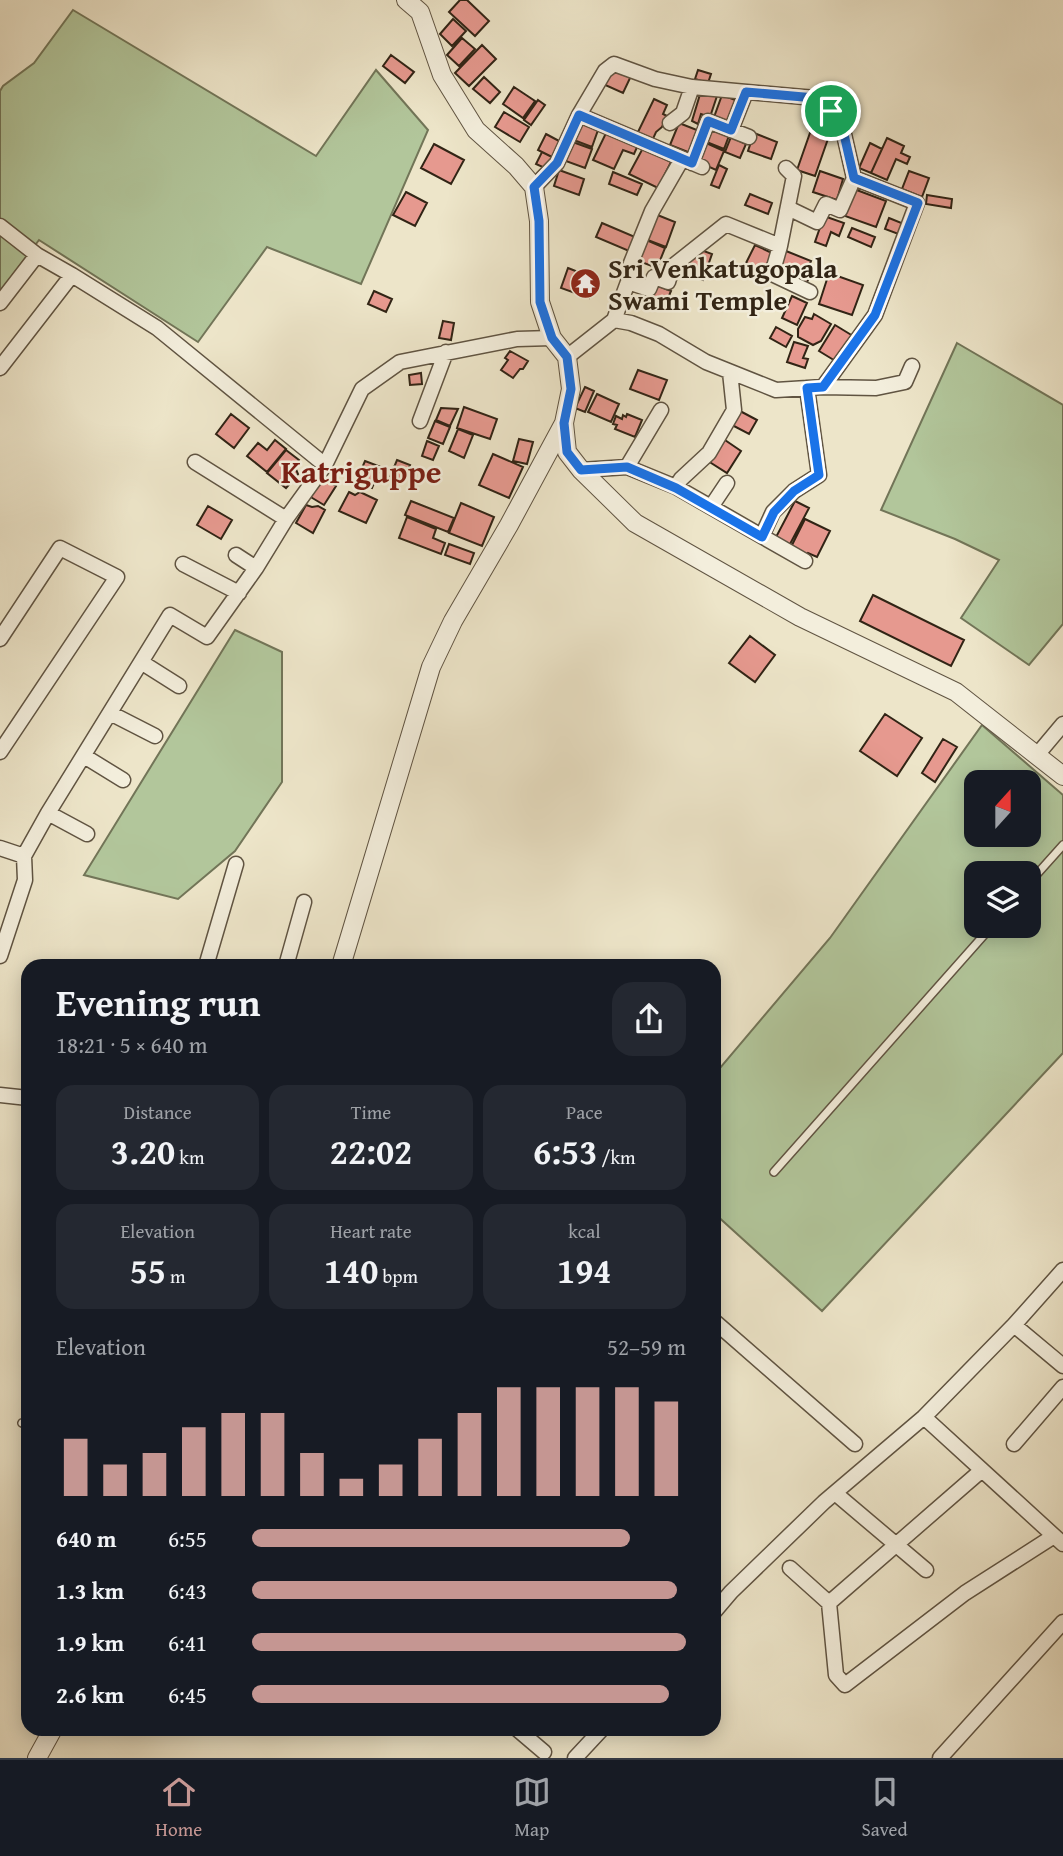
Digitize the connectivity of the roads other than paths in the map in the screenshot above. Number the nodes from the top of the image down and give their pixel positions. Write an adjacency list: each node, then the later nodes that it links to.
1 (405, 0): 11 (street)
2 (692, 87): 3 (street); 4 (street); 5 (street)
3 (746, 92): 6 (street); 10 (street)
4 (579, 115): 8 (street); 11 (street)
5 (670, 123)
6 (731, 130): 7 (street); 8 (street)
7 (749, 137)
8 (692, 163): 17 (street)
9 (786, 168): 12 (street)
10 (854, 178): 12 (street); 27 (street)
11 (534, 187): 21 (street)
12 (788, 208): 14 (street)
13 (0, 226): 15 (street)
14 (779, 246): 17 (street); 18 (street)
15 (37, 255): 16 (street); 19 (street)
16 (72, 275): 25 (street); 33 (street)
17 (628, 282): 20 (street)
18 (810, 292)
19 (0, 303)
20 (614, 320): 23 (street); 26 (street)
21 (552, 338): 22 (street); 23 (street)
22 (446, 352): 30 (street); 33 (street)
23 (567, 357): 31 (street)
24 (912, 366): 27 (street)
25 (0, 368)
26 (730, 372): 28 (street); 37 (street)
27 (823, 387): 28 (street)
28 (807, 388): 40 (street)
29 (661, 410): 34 (street)
30 (419, 421)
31 (564, 423): 35 (street); 69 (street)
32 (195, 462): 39 (street)
33 (325, 465): 39 (street)
34 (627, 467): 35 (street); 37 (street)
35 (581, 470): 53 (street)
36 (727, 484): 38 (street)
37 (676, 488): 38 (street)
38 (711, 507): 40 (street)
39 (286, 519): 44 (street)
40 (762, 537): 42 (street)
41 (236, 555): 44 (street)
42 (805, 561)
43 (183, 564): 45 (street)
44 (256, 568): 45 (street)
45 (239, 593): 47 (street)
46 (0, 639): 52 (street)
47 (141, 662): 48 (street); 49 (street)
48 (179, 686)
49 (110, 713): 51 (street); 54 (street)
50 (1063, 724): 53 (street)
51 (155, 736)
52 (0, 752)
53 (1037, 755): 55 (street)
54 (83, 756): 56 (street); 57 (street)
55 (1063, 776)
56 (123, 780)
57 (48, 813): 58 (street); 61 (street)
58 (87, 834)
59 (1063, 845): 63 (lane)
60 (0, 848): 61 (street)
61 (24, 856): 66 (street)
62 (236, 864): 67 (street)
63 (1041, 870)
64 (304, 902): 68 (street)
65 (981, 938): 72 (lane)
66 (0, 956)
67 (208, 959)
68 (288, 959)
69 (343, 959)
70 (0, 1095): 71 (street)
71 (21, 1097)
72 (774, 1172)
73 (1063, 1270): 74 (street)
74 (1014, 1325): 76 (street); 78 (street)
75 (721, 1327): 79 (street)
76 (1063, 1366)
77 (1063, 1387): 80 (street)
78 (924, 1417): 81 (street); 82 (street)
79 (855, 1444)
80 (1014, 1444)
81 (982, 1470): 83 (street); 84 (street)
82 (835, 1493): 84 (street); 88 (street)
83 (1058, 1540): 87 (street)
84 (897, 1545): 86 (street); 87 (street)
85 (790, 1568): 87 (street)
86 (926, 1570)
87 (829, 1602)
88 (721, 1604)
89 (1063, 1622): 96 (street)
90 (49, 1736): 94 (street)
91 (525, 1736): 93 (street)
92 (595, 1736): 95 (street)
93 (544, 1752)
94 (37, 1758)
95 (575, 1758)
96 (940, 1758)

